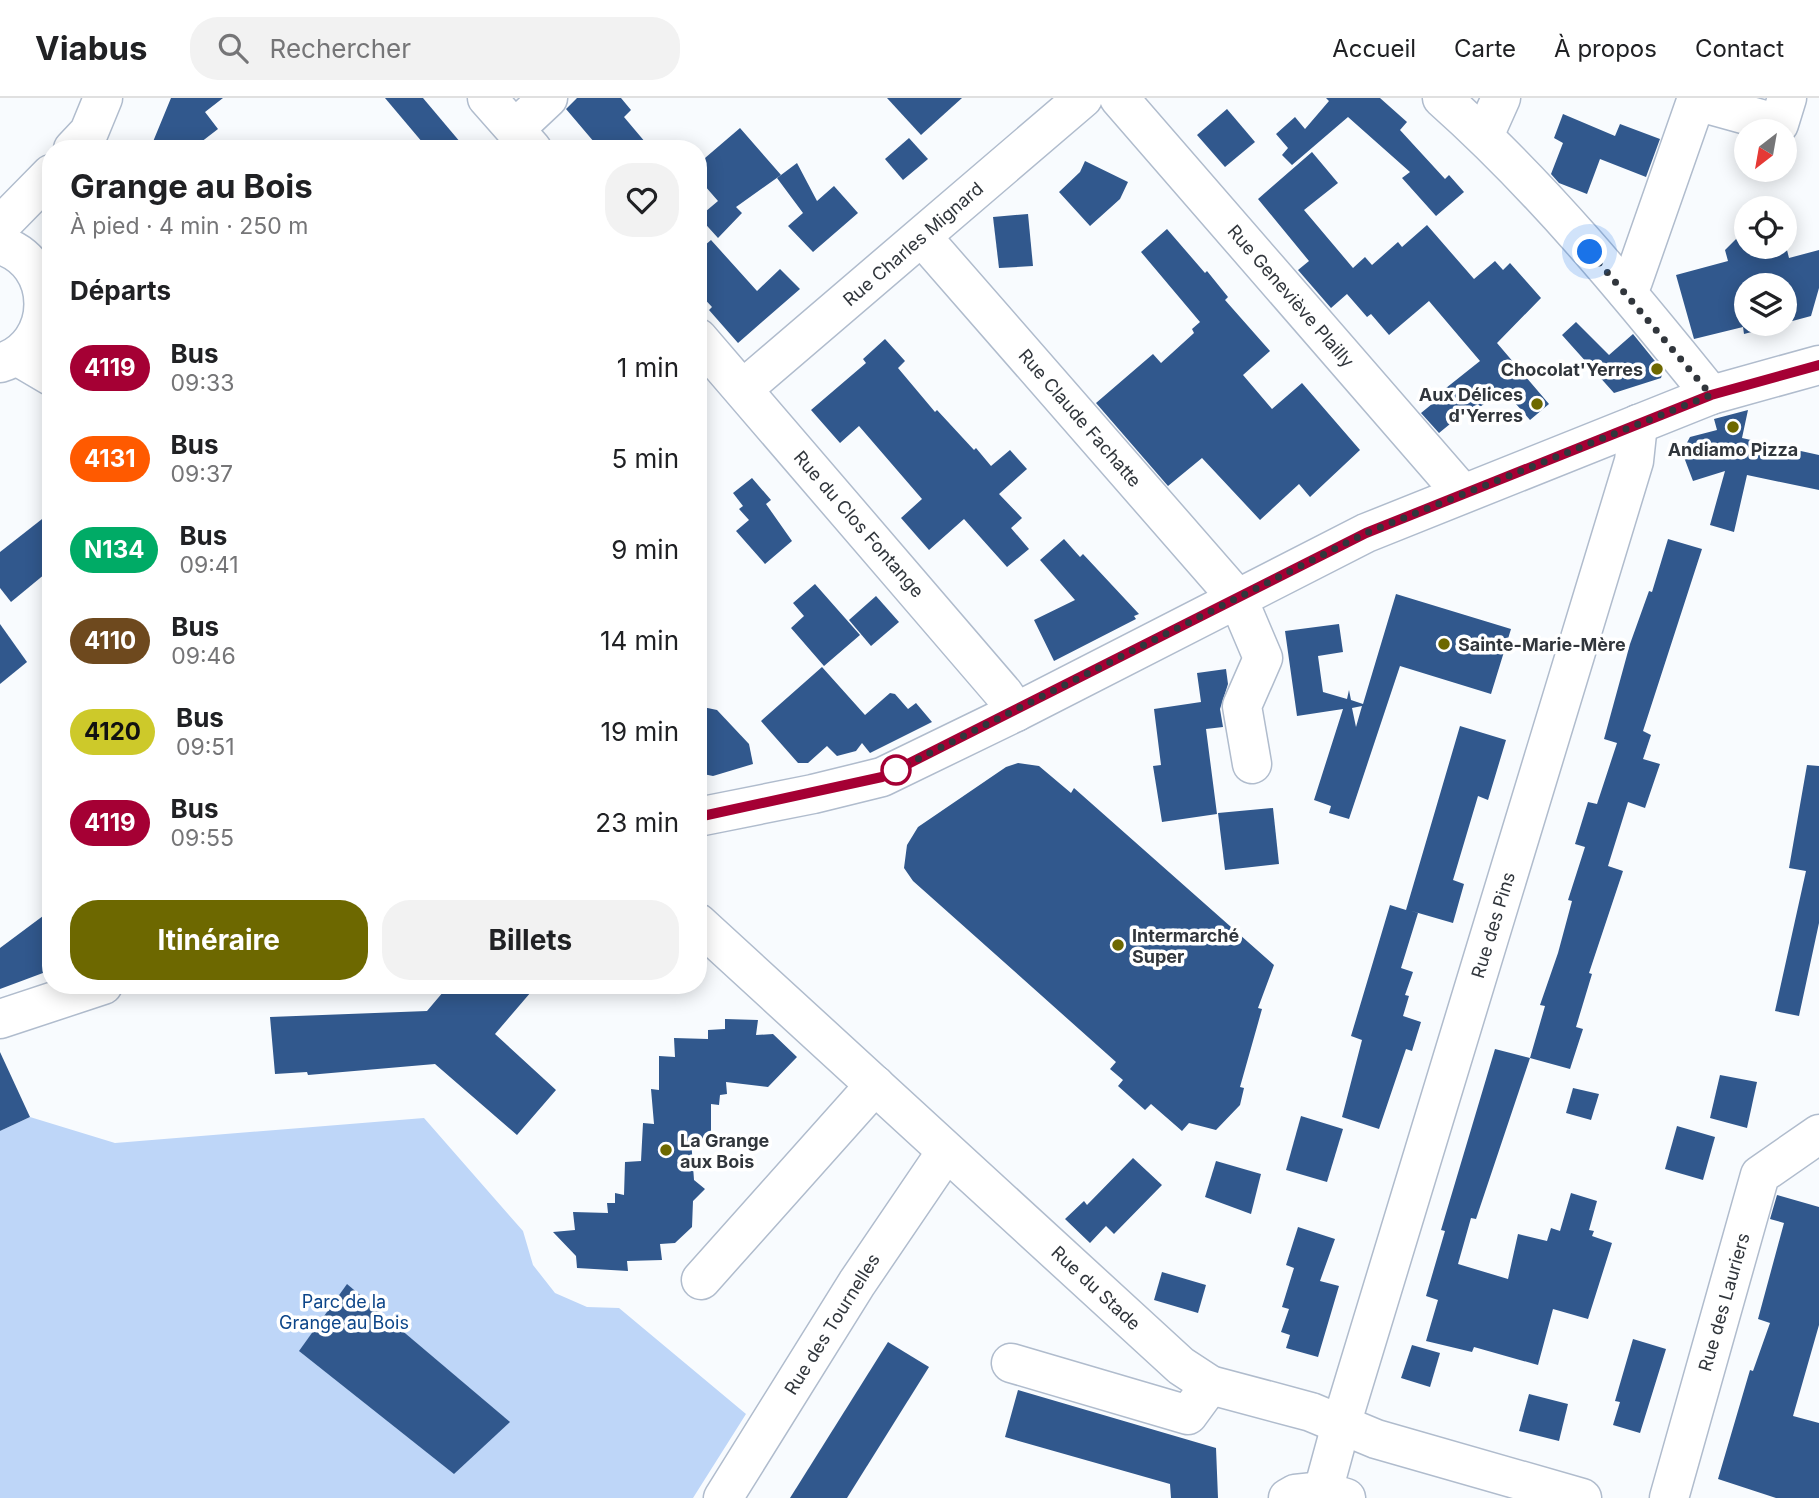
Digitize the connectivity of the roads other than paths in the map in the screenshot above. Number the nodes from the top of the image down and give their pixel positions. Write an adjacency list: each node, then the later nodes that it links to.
1 (487, 98): 9 (street)
2 (548, 98): 9 (street)
3 (1083, 98): 12 (street, Rue Charles Mignard)
4 (1119, 98): 24 (street, Rue Geneviève Plailly)
5 (1442, 98): 8 (street)
6 (1501, 98): 8 (street)
7 (1787, 98): 15 (street)
8 (1485, 136): 15 (street)
9 (523, 139)
10 (42, 183): 11 (street)
11 (0, 226)
12 (922, 237): 21 (street, Rue Charles Mignard); 25 (street, Rue Claude Fachatte)
13 (0, 245): 14 (street)
14 (42, 280)
15 (1626, 291): 22 (street)
16 (42, 320): 19 (street)
17 (707, 348): 21 (street, Rue du Clos Fontange)
18 (1819, 365): 22 (street)
19 (7, 366): 20 (street)
20 (42, 374)
21 (743, 389): 26 (street, Rue du Clos Fontange)
22 (1711, 395): 23 (street)
23 (1637, 424): 24 (street); 38 (street, Rue des Pins)
24 (1462, 493): 25 (street)
25 (1238, 599): 26 (street); 27 (street, Rue Claude Fachatte)
26 (1016, 712): 28 (street)
27 (1252, 764)
28 (707, 815)
29 (707, 931): 32 (street, Rue du Stade)
30 (76, 994): 31 (street)
31 (0, 1019)
32 (875, 1085): 34 (street, Rue du Stade); 35 (street)
33 (1819, 1134): 42 (street, Rue des Lauriers)
34 (946, 1153): 37 (street, Rue du Stade); 40 (street, Rue des Tournelles)
35 (701, 1280)
36 (1011, 1363): 37 (street)
37 (1210, 1385): 38 (street, Rue du Stade)
38 (1341, 1425): 39 (street, Rue des Pins); 41 (street, Rue du Stade)
39 (1319, 1496)
40 (723, 1498)
41 (1582, 1498)
42 (1669, 1498)

